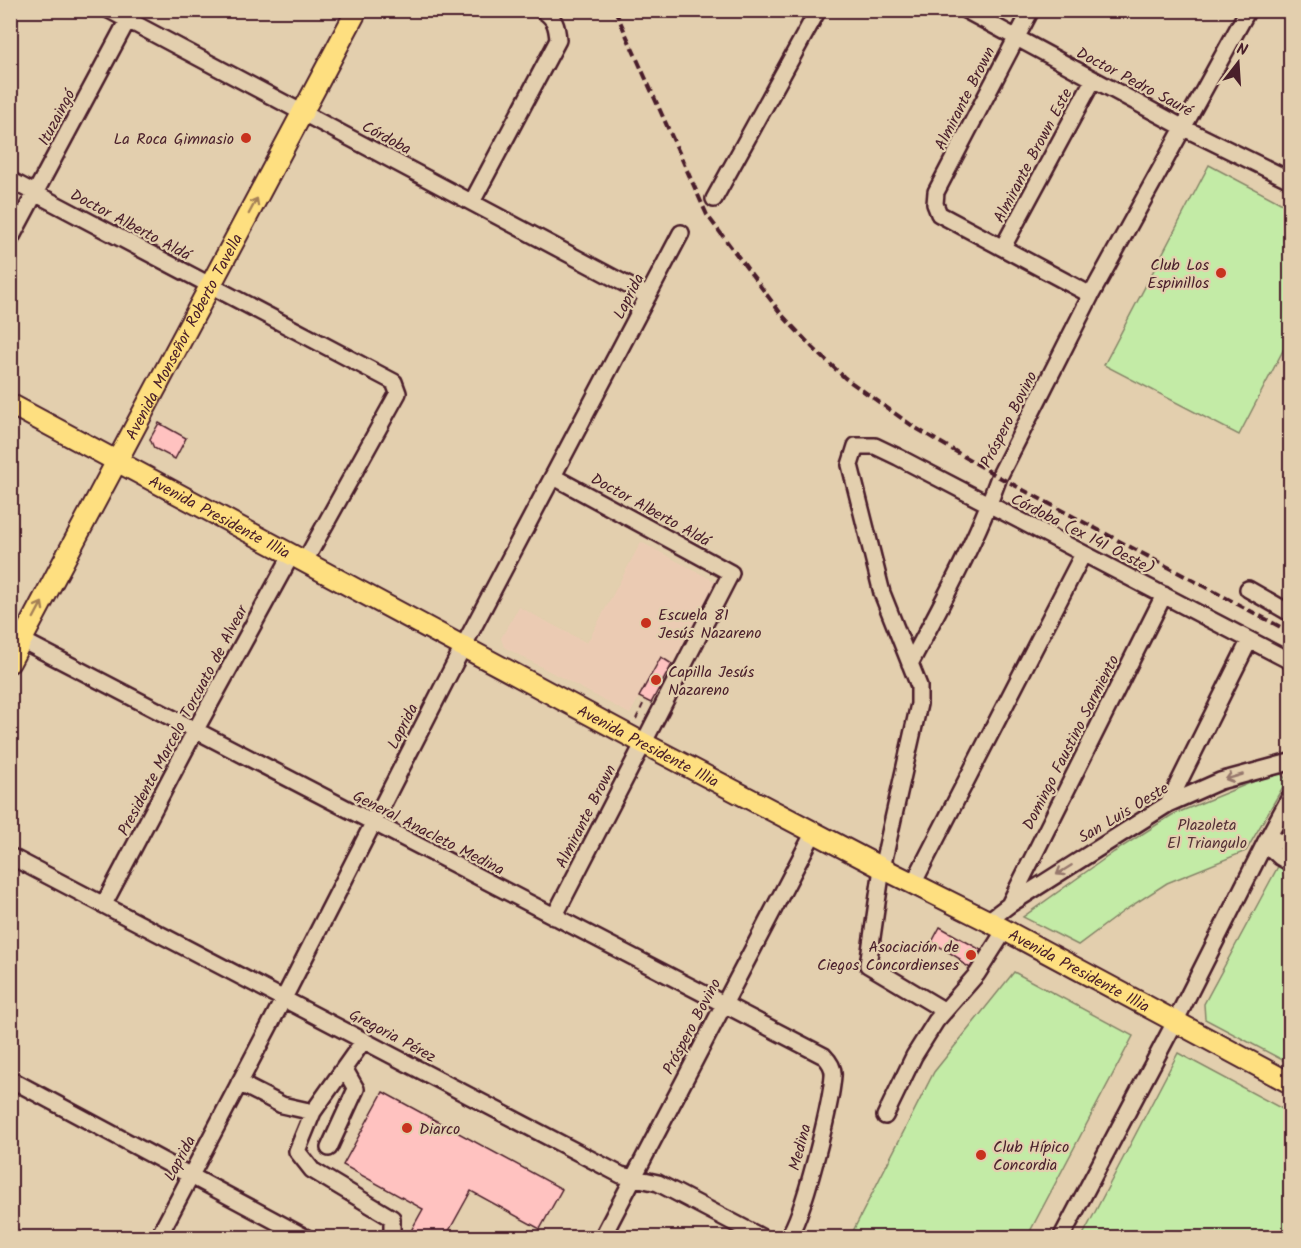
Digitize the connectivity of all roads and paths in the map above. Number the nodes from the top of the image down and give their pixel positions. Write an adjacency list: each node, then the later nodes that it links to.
1 (110, 10): 8 (street, Córdoba)
2 (357, 10): 11 (main road, Avenida Monseñor Roberto Tavella)
3 (542, 10): 17 (street)
4 (818, 10): 16 (street)
5 (965, 10): 9 (street, Doctor Pedro Sauré)
6 (1031, 10): 9 (street, Almirante Brown)
7 (1248, 10): 12 (street, Próspero Bovino)
8 (130, 15): 11 (street, Córdoba); 15 (street, Ituzaingó)
9 (1016, 38): 10 (street, Doctor Pedro Sauré); 20 (street, Almirante Brown)
10 (1093, 80): 12 (street, Doctor Pedro Sauré); 20 (street, Almirante Brown Este)
11 (302, 113): 17 (street, Córdoba); 21 (main road, Avenida Monseñor Roberto Tavella, one-way to 11)
12 (1184, 128): 14 (street, Doctor Pedro Sauré); 22 (street, Próspero Bovino)
13 (10, 180): 15 (street, Doctor Alberto Aldá)
14 (1290, 180)
15 (35, 194): 19 (street, Ituzaingó); 21 (street, Doctor Alberto Aldá)
16 (714, 199)
17 (472, 202): 23 (street, Córdoba)
18 (681, 232): 23 (street, Laprida)
19 (10, 240)
20 (1003, 247): 22 (street)
21 (210, 287): 24 (street, Doctor Alberto Aldá); 26 (main road, Avenida Monseñor Roberto Tavella)
22 (1091, 295): 28 (street, Próspero Bovino)
23 (648, 296): 27 (street, Laprida)
24 (394, 382): 30 (street, Presidente Marcelo Torcuato de Alvear)
25 (10, 404): 26 (main road, Avenida Presidente Illia)
26 (117, 462): 30 (main road, Avenida Presidente Illia); 35 (main road, Avenida Monseñor Roberto Tavella, one-way to 26)
27 (554, 477): 31 (street, Doctor Alberto Aldá); 37 (street, Laprida)
28 (989, 505): 29 (street, Córdoba (ex 141 Oeste)); 40 (street, Próspero Bovino); 40 (street, Córdoba (ex 141 Oeste))
29 (1083, 554): 33 (street, Córdoba (ex 141 Oeste)); 54 (street)
30 (299, 558): 37 (main road, Avenida Presidente Illia); 42 (street, Presidente Marcelo Torcuato de Alvear)
31 (731, 573): 43 (street, Almirante Brown)
32 (1248, 589): 34 (street)
33 (1164, 595): 36 (street, Córdoba (ex 141 Oeste)); 56 (street, Domingo Faustino Sarmiento)
34 (1290, 613)
35 (16, 637): 39 (main road, Avenida Monseñor Roberto Tavella); 42 (street, General Anacleto Medina)
36 (1249, 640): 38 (street, Córdoba (ex 141 Oeste)); 46 (street)
37 (463, 647): 43 (main road, Avenida Presidente Illia); 47 (street, Laprida)
38 (1290, 661)
39 (10, 662)
40 (910, 664): 53 (street)
41 (645, 700): 43 (path)
42 (195, 731): 47 (street, General Anacleto Medina); 55 (street, Presidente Marcelo Torcuato de Alvear)
43 (635, 739): 48 (main road, Avenida Presidente Illia); 57 (street, Almirante Brown)
44 (1290, 762): 46 (street, San Luis Oeste, one-way to 46)
45 (1290, 797): 50 (street)
46 (1168, 804): 56 (street, San Luis Oeste, one-way to 56)
47 (372, 823): 57 (street, General Anacleto Medina); 59 (street, Laprida)
48 (814, 832): 53 (main road, Avenida Presidente Illia); 60 (street, Próspero Bovino)
49 (1290, 840): 50 (street)
50 (1265, 843): 52 (street); 62 (street)
51 (10, 856): 55 (street, Gregoria Pérez)
52 (1290, 863)
53 (882, 868): 54 (main road, Avenida Presidente Illia); 61 (street)
54 (913, 884): 58 (main road, Avenida Presidente Illia)
55 (104, 904): 59 (street, Gregoria Pérez)
56 (1009, 905): 58 (street, San Luis Oeste)
57 (554, 917): 60 (street, General Anacleto Medina)
58 (996, 926): 61 (street); 62 (main road, Avenida Presidente Illia)
59 (284, 998): 63 (street, Gregoria Pérez); 67 (street, Laprida)
60 (723, 1004): 64 (street, General Anacleto Medina); 73 (street, Próspero Bovino)
61 (945, 1011): 70 (street)
62 (1176, 1022): 68 (main road, Avenida Presidente Illia); 80 (street)
63 (364, 1040): 65 (street); 73 (street, Gregoria Pérez)
64 (830, 1062): 79 (street, Medina)
65 (344, 1068): 69 (street); 71 (street)
66 (10, 1079): 72 (street)
67 (239, 1083): 69 (street); 72 (street, Laprida)
68 (1290, 1083)
69 (314, 1112): 76 (street)
70 (885, 1116)
71 (329, 1148)
72 (191, 1174): 74 (street, Laprida); 75 (street)
73 (633, 1178): 77 (street, Próspero Bovino); 78 (street, Gregoria Pérez)
74 (158, 1238)
75 (307, 1238)
76 (389, 1238)
77 (602, 1238)
78 (763, 1238)
79 (787, 1238)
80 (1061, 1238)

